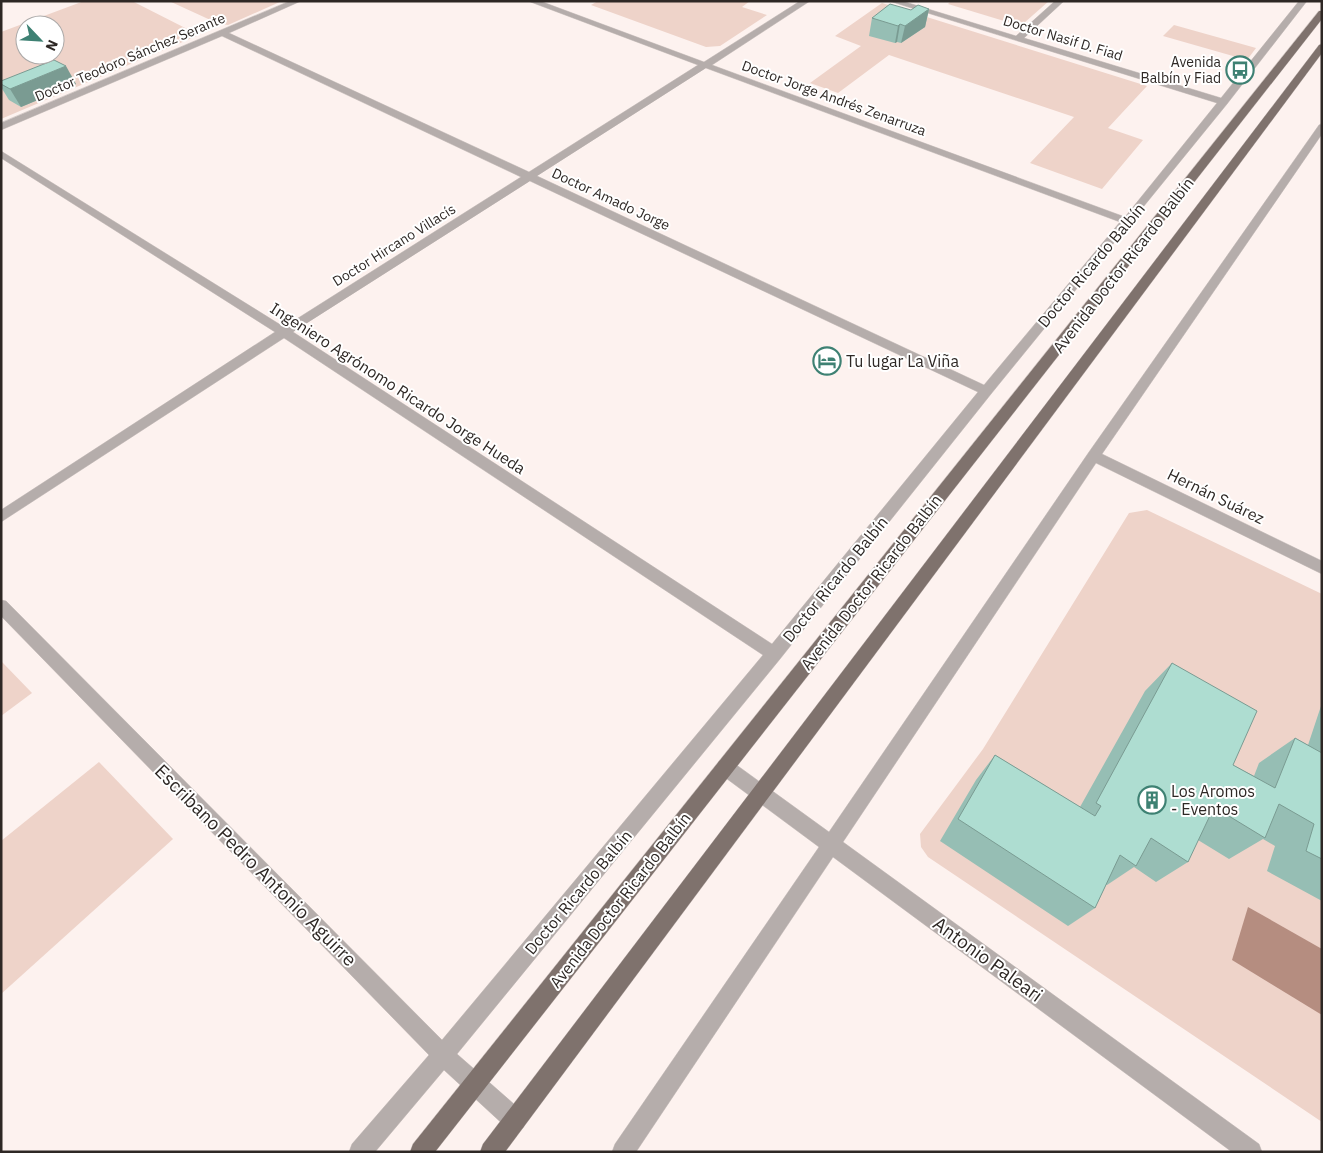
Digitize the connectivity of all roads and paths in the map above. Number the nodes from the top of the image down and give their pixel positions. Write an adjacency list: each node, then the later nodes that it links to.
1 (297, 1): 8 (street, Doctor Teodoro Sánchez Serante)
2 (532, 1): 11 (street, Doctor Jorge Andrés Zenarruza)
3 (806, 1): 11 (street, Doctor Hircano Villacís)
4 (893, 1): 9 (street, Doctor Nasif D. Fiad)
5 (1060, 1): 9 (street)
6 (1304, 1): 12 (street, Doctor Ricardo Balbín)
7 (1322, 13): 25 (main road, Avenida Doctor Ricardo Balbín)
8 (223, 33): 13 (street, Doctor Teodoro Sánchez Serante); 16 (street, Doctor Amado Jorge)
9 (1018, 39): 12 (street, Doctor Nasif D. Fiad)
10 (1322, 47): 26 (main road, Avenida Doctor Ricardo Balbín)
11 (704, 65): 16 (street, Doctor Hircano Villacís); 17 (street, Doctor Jorge Andrés Zenarruza)
12 (1224, 102): 17 (street, Doctor Ricardo Balbín)
13 (1, 127)
14 (1322, 127): 20 (street)
15 (1, 154): 18 (street, Ingeniero Agrónomo Ricardo Jorge Hueda)
16 (529, 177): 18 (street, Doctor Hircano Villacís); 19 (street, Doctor Amado Jorge)
17 (1127, 222): 19 (street, Doctor Ricardo Balbín)
18 (284, 332): 21 (street, Doctor Hircano Villacís); 24 (street, Ingeniero Agrónomo Ricardo Jorge Hueda)
19 (986, 391): 24 (street, Doctor Ricardo Balbín)
20 (1094, 456): 22 (street, Hernán Suárez); 27 (street)
21 (1, 517)
22 (1322, 568)
23 (1, 606): 28 (street, Escribano Pedro Antonio Aguirre)
24 (774, 654): 28 (street, Doctor Ricardo Balbín)
25 (725, 767): 26 (street, Antonio Paleari); 29 (main road, Avenida Doctor Ricardo Balbín)
26 (760, 793): 27 (street, Antonio Paleari); 30 (main road, Avenida Doctor Ricardo Balbín)
27 (830, 843): 34 (street); 35 (street, Antonio Paleari)
28 (443, 1055): 29 (street, Escribano Pedro Antonio Aguirre); 31 (street, Doctor Ricardo Balbín)
29 (475, 1083): 30 (street, Escribano Pedro Antonio Aguirre); 32 (main road, Avenida Doctor Ricardo Balbín)
30 (515, 1120): 33 (main road, Avenida Doctor Ricardo Balbín)
31 (360, 1152)
32 (421, 1152)
33 (491, 1152)
34 (623, 1152)
35 (1251, 1152)

